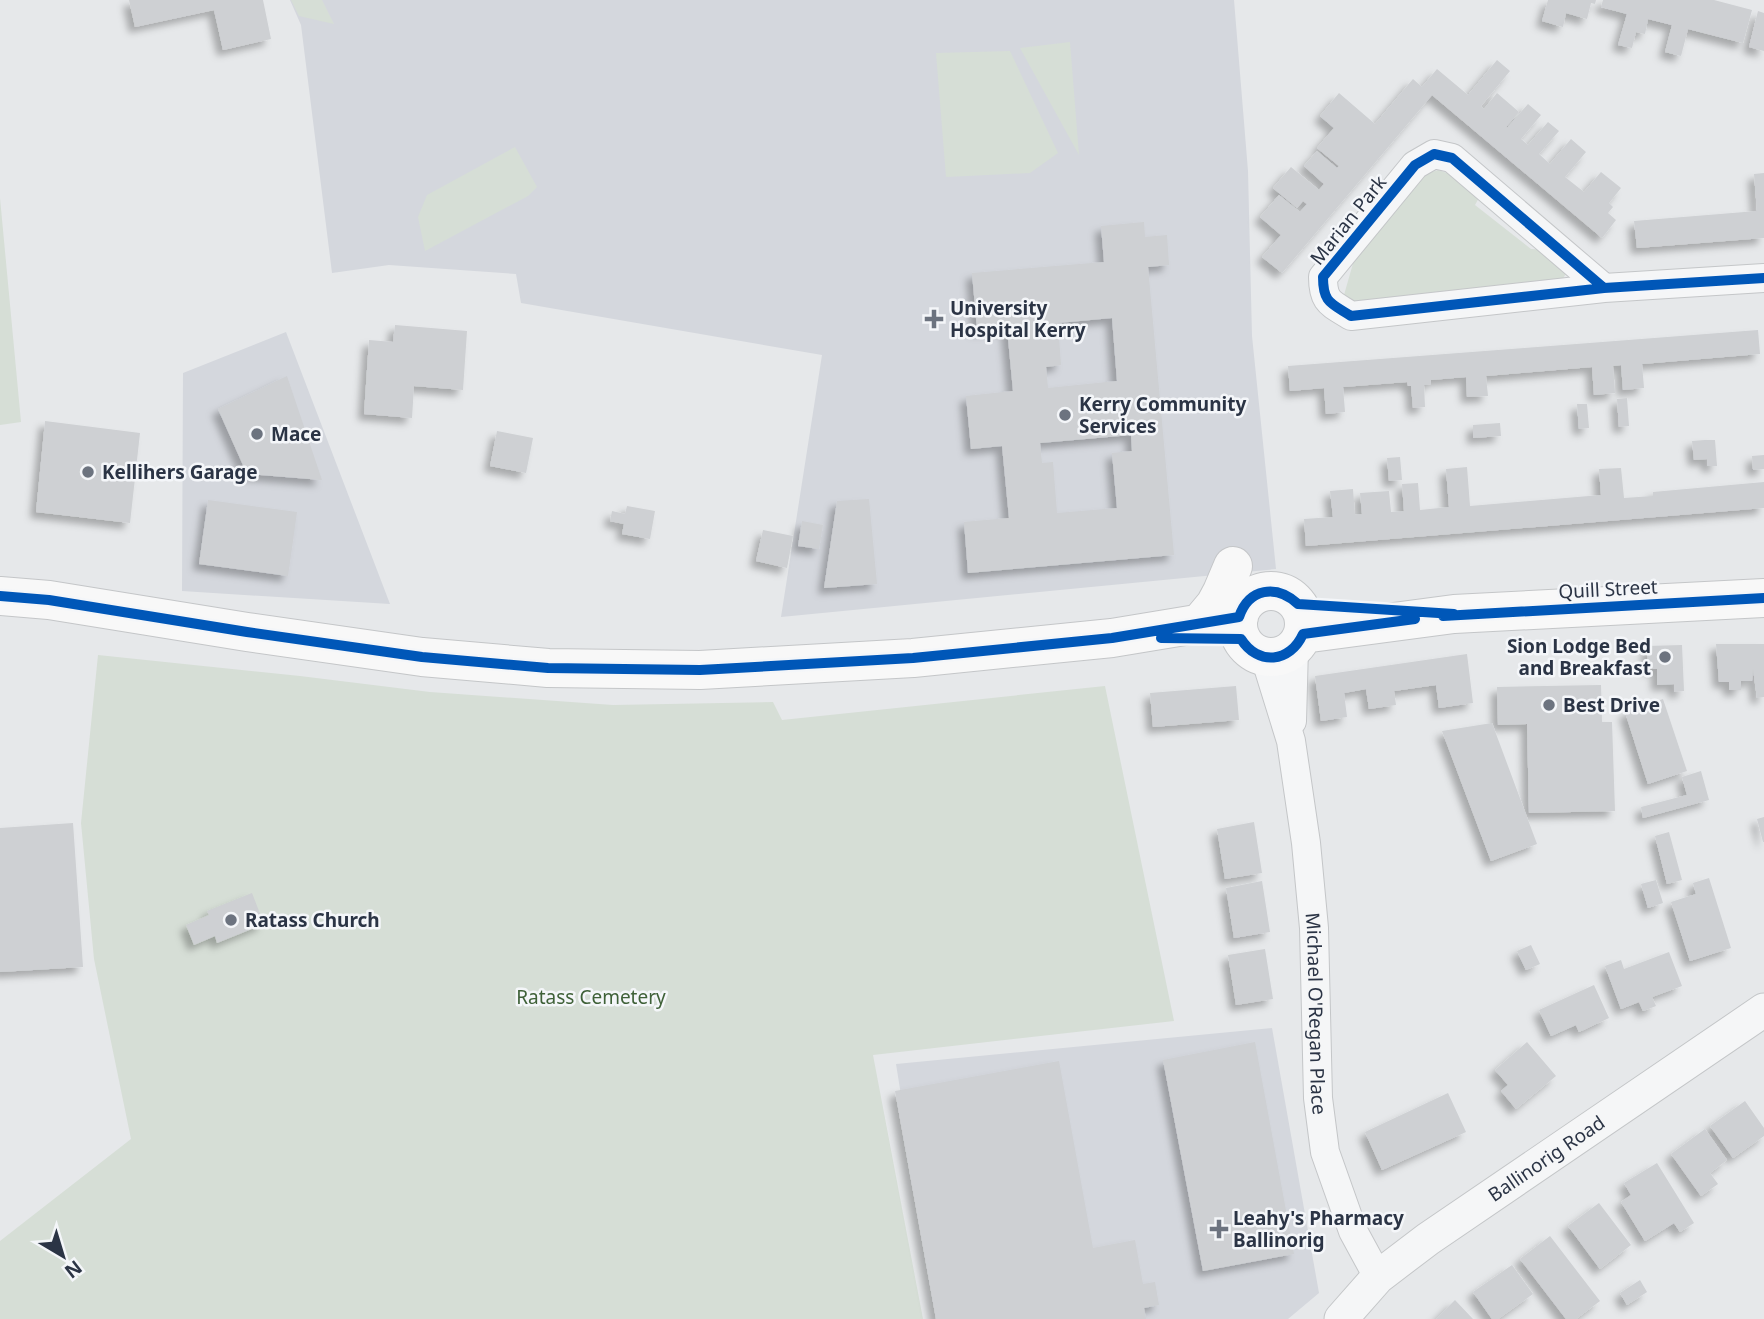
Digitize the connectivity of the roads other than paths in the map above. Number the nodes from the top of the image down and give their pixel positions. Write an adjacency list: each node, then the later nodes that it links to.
1 (1764, 278): 2 (street, Marian Park)
2 (1604, 288): 2 (street, Marian Park)
3 (1233, 566): 6 (main road)
4 (0, 596): 8 (main road)
5 (1764, 598): 7 (main road, Quill Street)
6 (1200, 623): 7 (main road); 8 (main road)
7 (1274, 633): 8 (main road); 10 (street, Michael O'Regan Place)
8 (1112, 638)
9 (1764, 1010): 10 (street, Ballinorig Road)
10 (1378, 1277): 11 (street, Ballinorig Road)
11 (1341, 1319)

